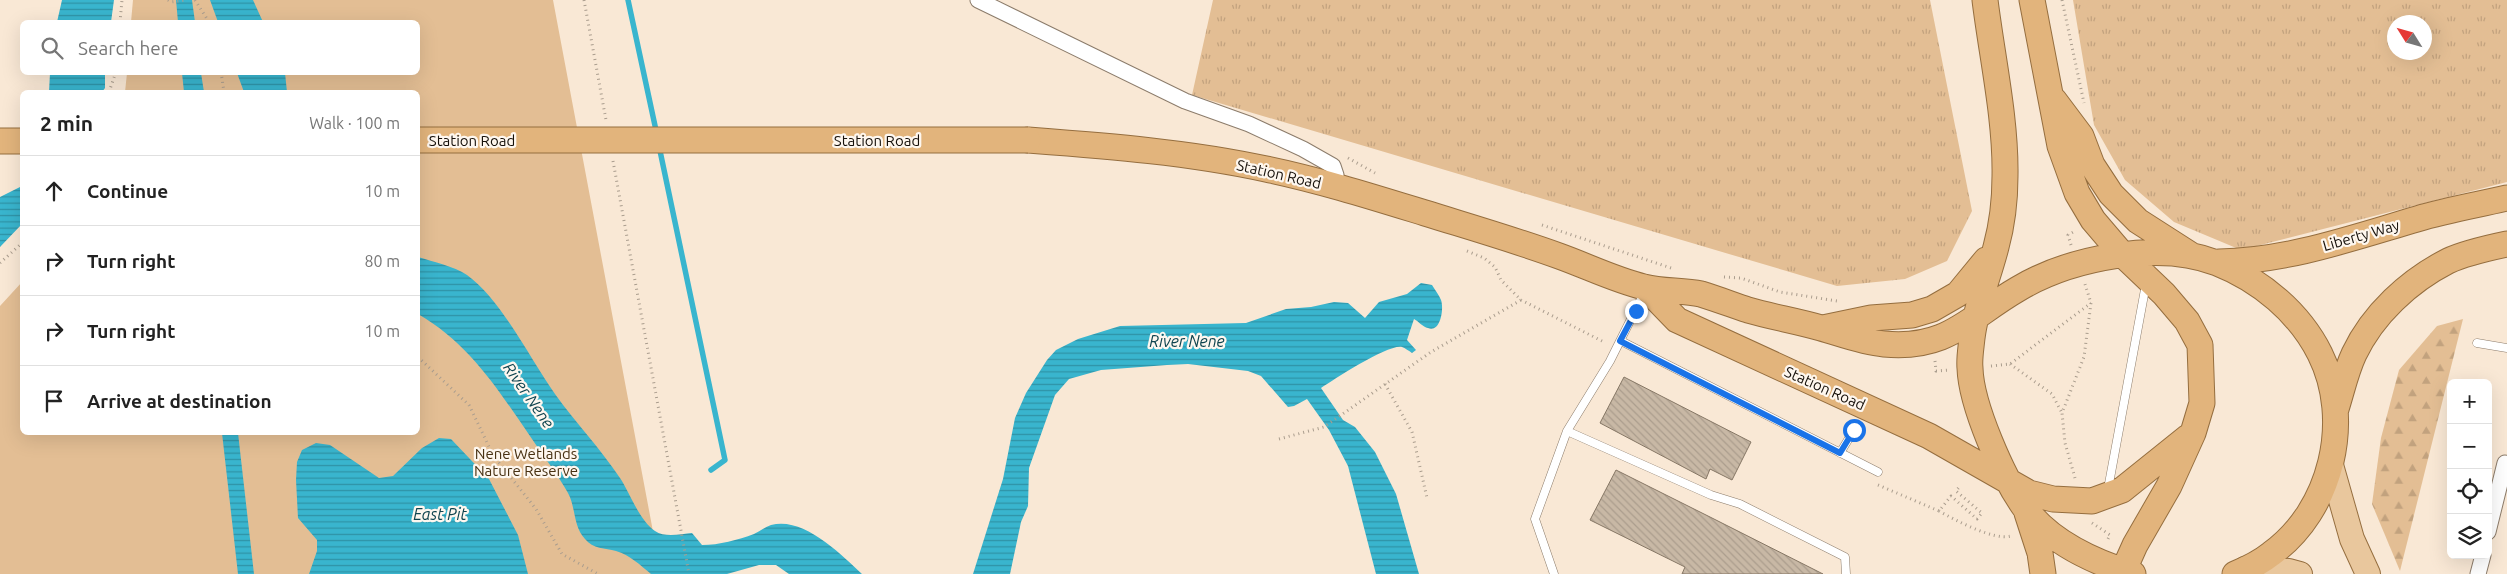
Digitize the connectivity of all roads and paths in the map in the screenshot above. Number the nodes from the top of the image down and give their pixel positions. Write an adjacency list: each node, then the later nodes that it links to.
1 (122, 0): 10 (path)
2 (186, 0): 9 (path)
3 (195, 0): 11 (path)
4 (584, 0): 18 (path)
5 (978, 0): 23 (street, Station Road)
6 (1985, 0): 30 (highway)
7 (2032, 0): 16 (highway)
8 (2062, 0): 17 (path)
9 (170, 1)
10 (120, 20)
11 (208, 20)
12 (115, 75): 14 (path)
13 (221, 75): 15 (path)
14 (110, 90)
15 (224, 90)
16 (2052, 98): 31 (highway); 32 (highway)
17 (2085, 106)
18 (607, 126)
19 (420, 140): 23 (highway, Station Road, bridge)
20 (0, 141): 21 (highway)
21 (20, 141)
22 (612, 155): 80 (path)
23 (1333, 187): 37 (highway, Station Road)
24 (2507, 198): 32 (highway, Liberty Way)
25 (1540, 225): 34 (path)
26 (2075, 231): 29 (path)
27 (2507, 244): 53 (highway)
28 (20, 245): 33 (path)
29 (2072, 246)
30 (1996, 247): 42 (highway); 43 (highway)
31 (2122, 254): 32 (highway, Station Road); 36 (highway); 42 (highway, Station Road)
32 (2204, 259): 53 (highway)
33 (0, 263)
34 (1677, 270)
35 (1723, 276): 40 (path)
36 (2147, 280): 57 (highway); 66 (lane)
37 (1646, 288): 43 (highway, Station Road); 44 (lane); 63 (highway, Station Road)
38 (2086, 288): 41 (path)
39 (1521, 300): 52 (path)
40 (1839, 301)
41 (2091, 304): 49 (path); 54 (path)
42 (1976, 317): 43 (highway, Station Road); 63 (highway)
43 (1823, 328)
44 (1620, 341): 56 (lane); 59 (lane)
45 (2477, 343): 46 (lane)
46 (2507, 348)
47 (420, 360): 79 (path)
48 (1935, 362): 51 (path)
49 (2010, 364): 50 (path); 54 (path)
50 (1992, 366)
51 (1950, 370)
52 (1384, 384): 58 (path); 68 (path)
53 (2336, 408): 61 (highway)
54 (2062, 413): 65 (path)
55 (1854, 430): 59 (lane)
56 (1567, 431): 81 (lane); 82 (lane)
57 (2193, 433): 66 (highway, Station Road); 78 (highway)
58 (1278, 439)
59 (1840, 453): 62 (lane)
60 (2506, 461): 69 (street)
61 (2331, 465): 77 (highway); 85 (main road)
62 (1878, 472)
63 (2011, 482): 66 (highway, Station Road); 70 (highway)
64 (1960, 486): 67 (path)
65 (2077, 487)
66 (2107, 495)
67 (1951, 496)
68 (1427, 498)
69 (2502, 498): 73 (street)
70 (2026, 508): 78 (highway); 83 (highway)
71 (1939, 512): 74 (path)
72 (2089, 522): 75 (path)
73 (2492, 522)
74 (2007, 537)
75 (2106, 544)
76 (2482, 559): 86 (street)
77 (2240, 572): 84 (main road)
78 (2126, 573)
79 (598, 574)
80 (690, 574)
81 (1554, 574)
82 (1846, 574)
83 (2043, 574)
84 (2300, 574)
85 (2368, 574)
86 (2478, 574)

